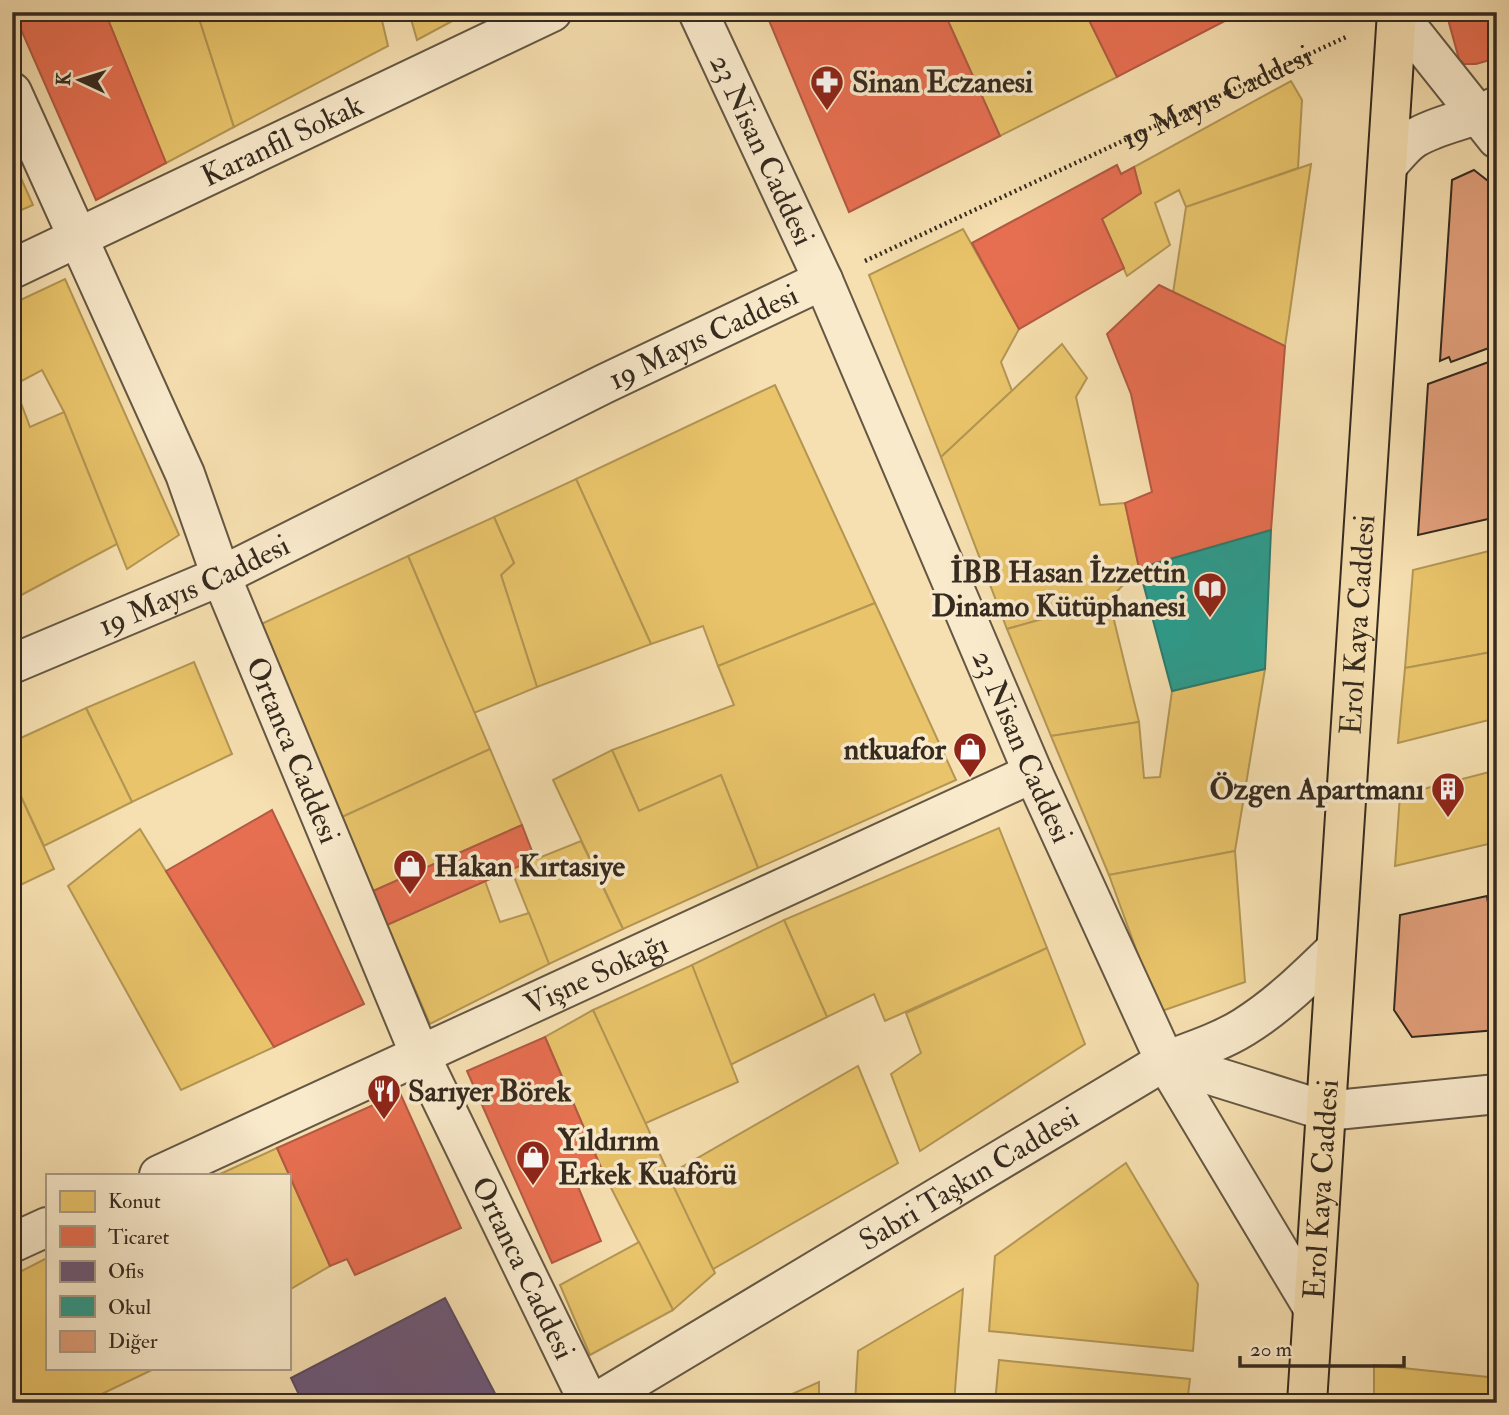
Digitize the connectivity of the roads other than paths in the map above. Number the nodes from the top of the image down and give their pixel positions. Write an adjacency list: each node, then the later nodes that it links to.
1 (552, 12): 7 (street, Karanfil Sokak)
2 (698, 12): 9 (street, 23 Nisan Caddesi)
3 (1397, 13): 5 (street); 6 (main road, Erol Kaya Caddesi)
4 (12, 92): 7 (street, Ortanca Caddesi)
5 (1491, 120): 6 (street)
6 (1388, 165): 13 (main road, Erol Kaya Caddesi)
7 (78, 238): 8 (street, Karanfil Sokak); 10 (street, Ortanca Caddesi)
8 (12, 269)
9 (823, 280): 10 (street, 19 Mayıs Caddesi); 12 (street, 23 Nisan Caddesi)
10 (221, 576): 11 (street, 19 Mayıs Caddesi); 14 (street, Ortanca Caddesi)
11 (12, 664)
12 (1033, 773): 14 (street, Vişne Sokağı); 15 (street, 23 Nisan Caddesi)
13 (1335, 950): 15 (street, Sabri Taşkın Caddesi); 17 (main road, Erol Kaya Caddesi)
14 (420, 1055): 18 (street, Vişne Sokağı); 22 (street, Ortanca Caddesi)
15 (1165, 1061): 17 (street); 21 (street, 23 Nisan Caddesi); 23 (street, Sabri Taşkın Caddesi)
16 (1497, 1094): 17 (street)
17 (1326, 1111): 21 (main road, Erol Kaya Caddesi)
18 (161, 1174)
19 (46, 1227): 20 (street)
20 (12, 1243)
21 (1313, 1308): 24 (main road, Erol Kaya Caddesi)
22 (589, 1403)
23 (595, 1403)
24 (1307, 1403)

